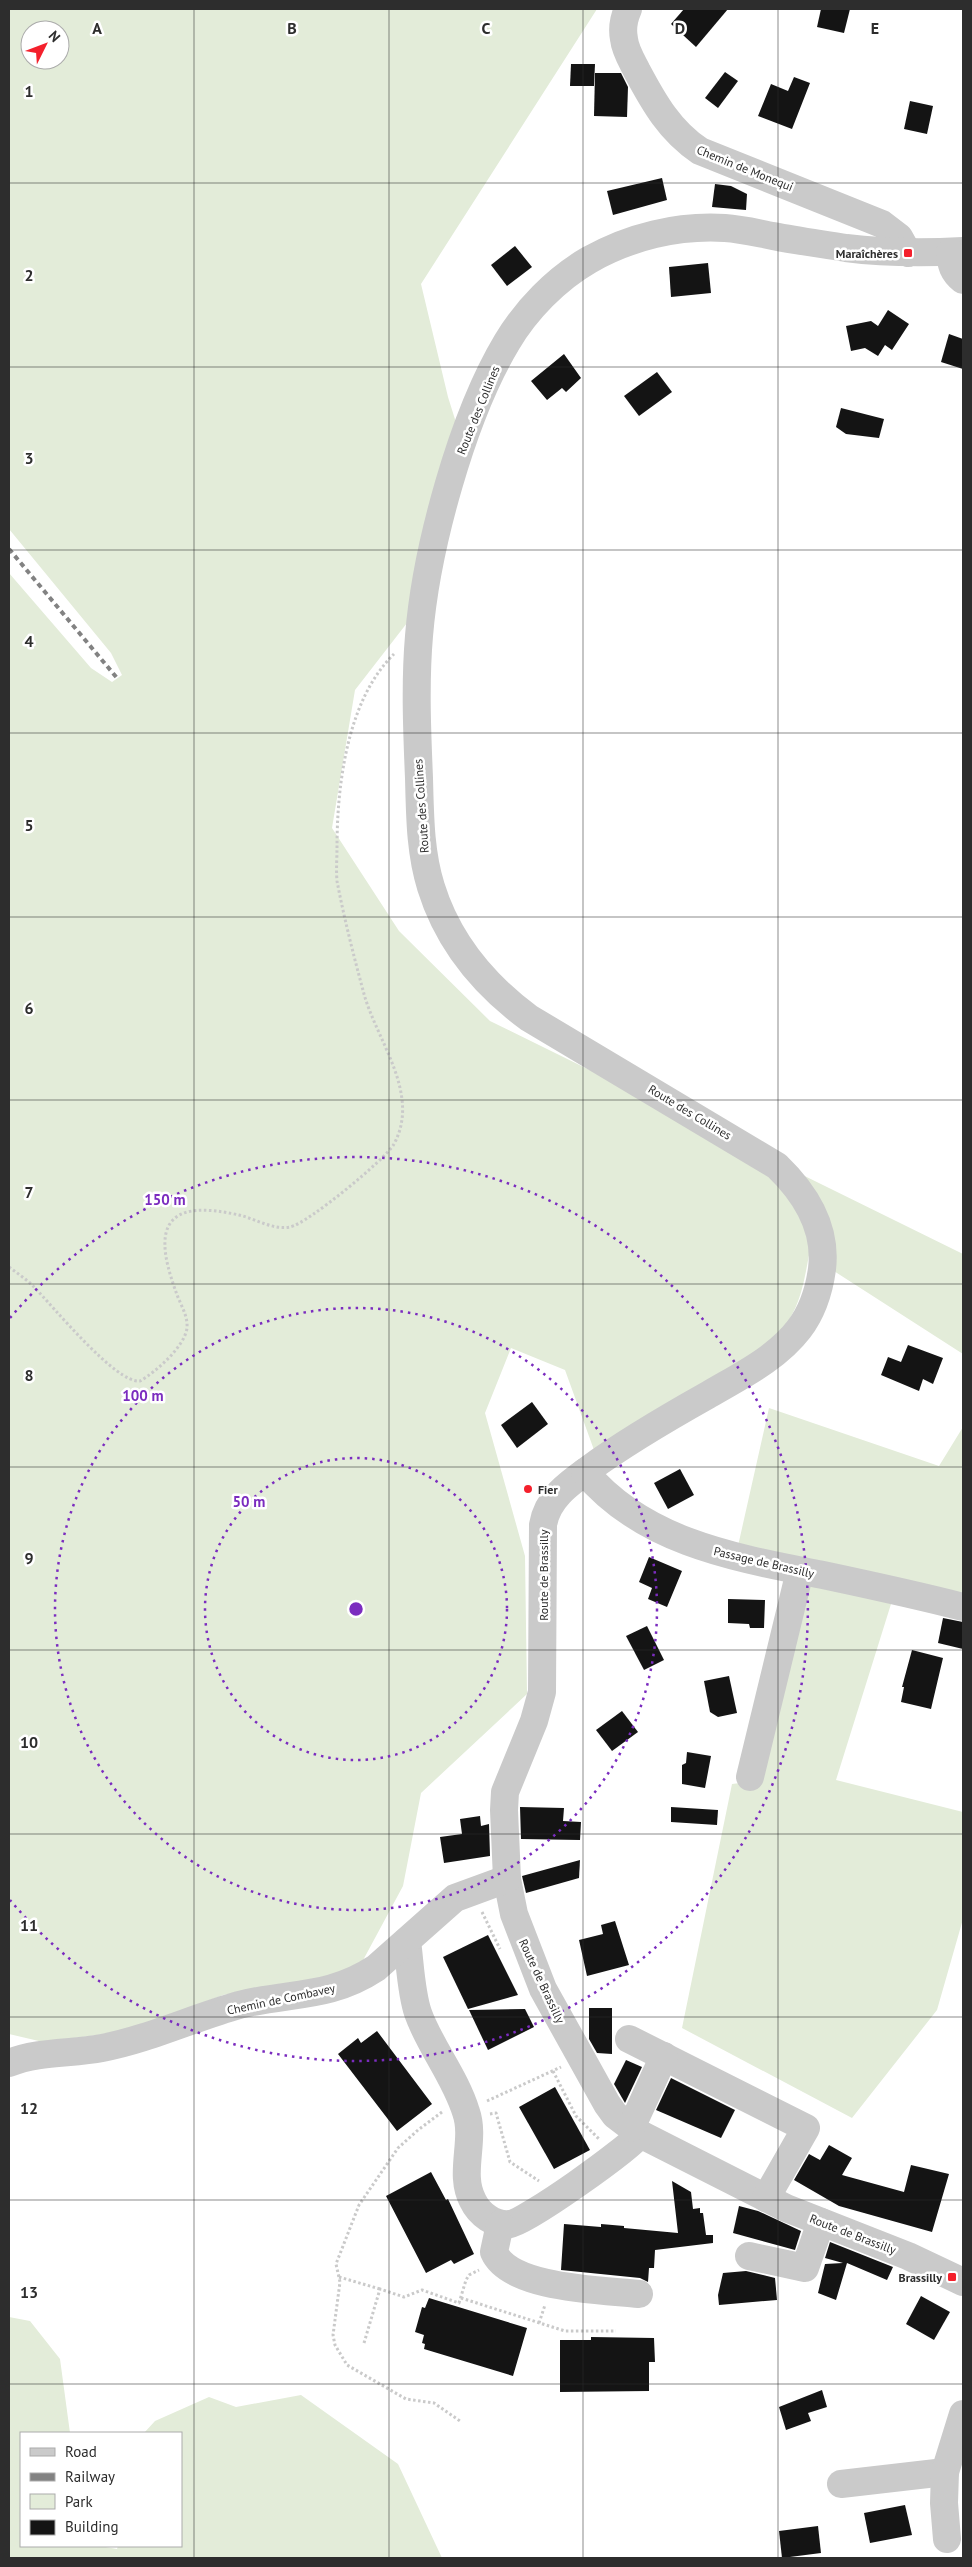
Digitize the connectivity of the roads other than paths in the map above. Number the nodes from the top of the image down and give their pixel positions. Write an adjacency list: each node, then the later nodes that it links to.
1 (628, 9): 3 (street, Chemin de Monequi)
2 (956, 252): 3 (street, Route des Collines); 4 (street)
3 (908, 253): 5 (street, Route des Collines)
4 (963, 280)
5 (585, 1472): 6 (street, Passage de Brassilly); 9 (street, Route de Brassilly)
6 (800, 1571): 7 (street, Passage de Brassilly); 8 (street)
7 (963, 1607)
8 (750, 1777)
9 (507, 1879): 10 (street, Chemin de Combavey); 14 (street, Route de Brassilly)
10 (407, 1941): 13 (street, Chemin de Combavey); 17 (street)
11 (630, 2039): 12 (street)
12 (664, 2056): 14 (street); 15 (street)
13 (17, 2060)
14 (636, 2131): 15 (street, Route de Brassilly); 17 (street)
15 (766, 2198): 16 (street, Route de Brassilly)
16 (821, 2222): 18 (street); 19 (street, Route de Brassilly)
17 (500, 2224): 20 (street)
18 (749, 2256)
19 (963, 2282)
20 (639, 2294)
21 (963, 2414): 22 (street)
22 (945, 2472): 23 (street); 24 (street)
23 (841, 2484)
24 (947, 2538)

